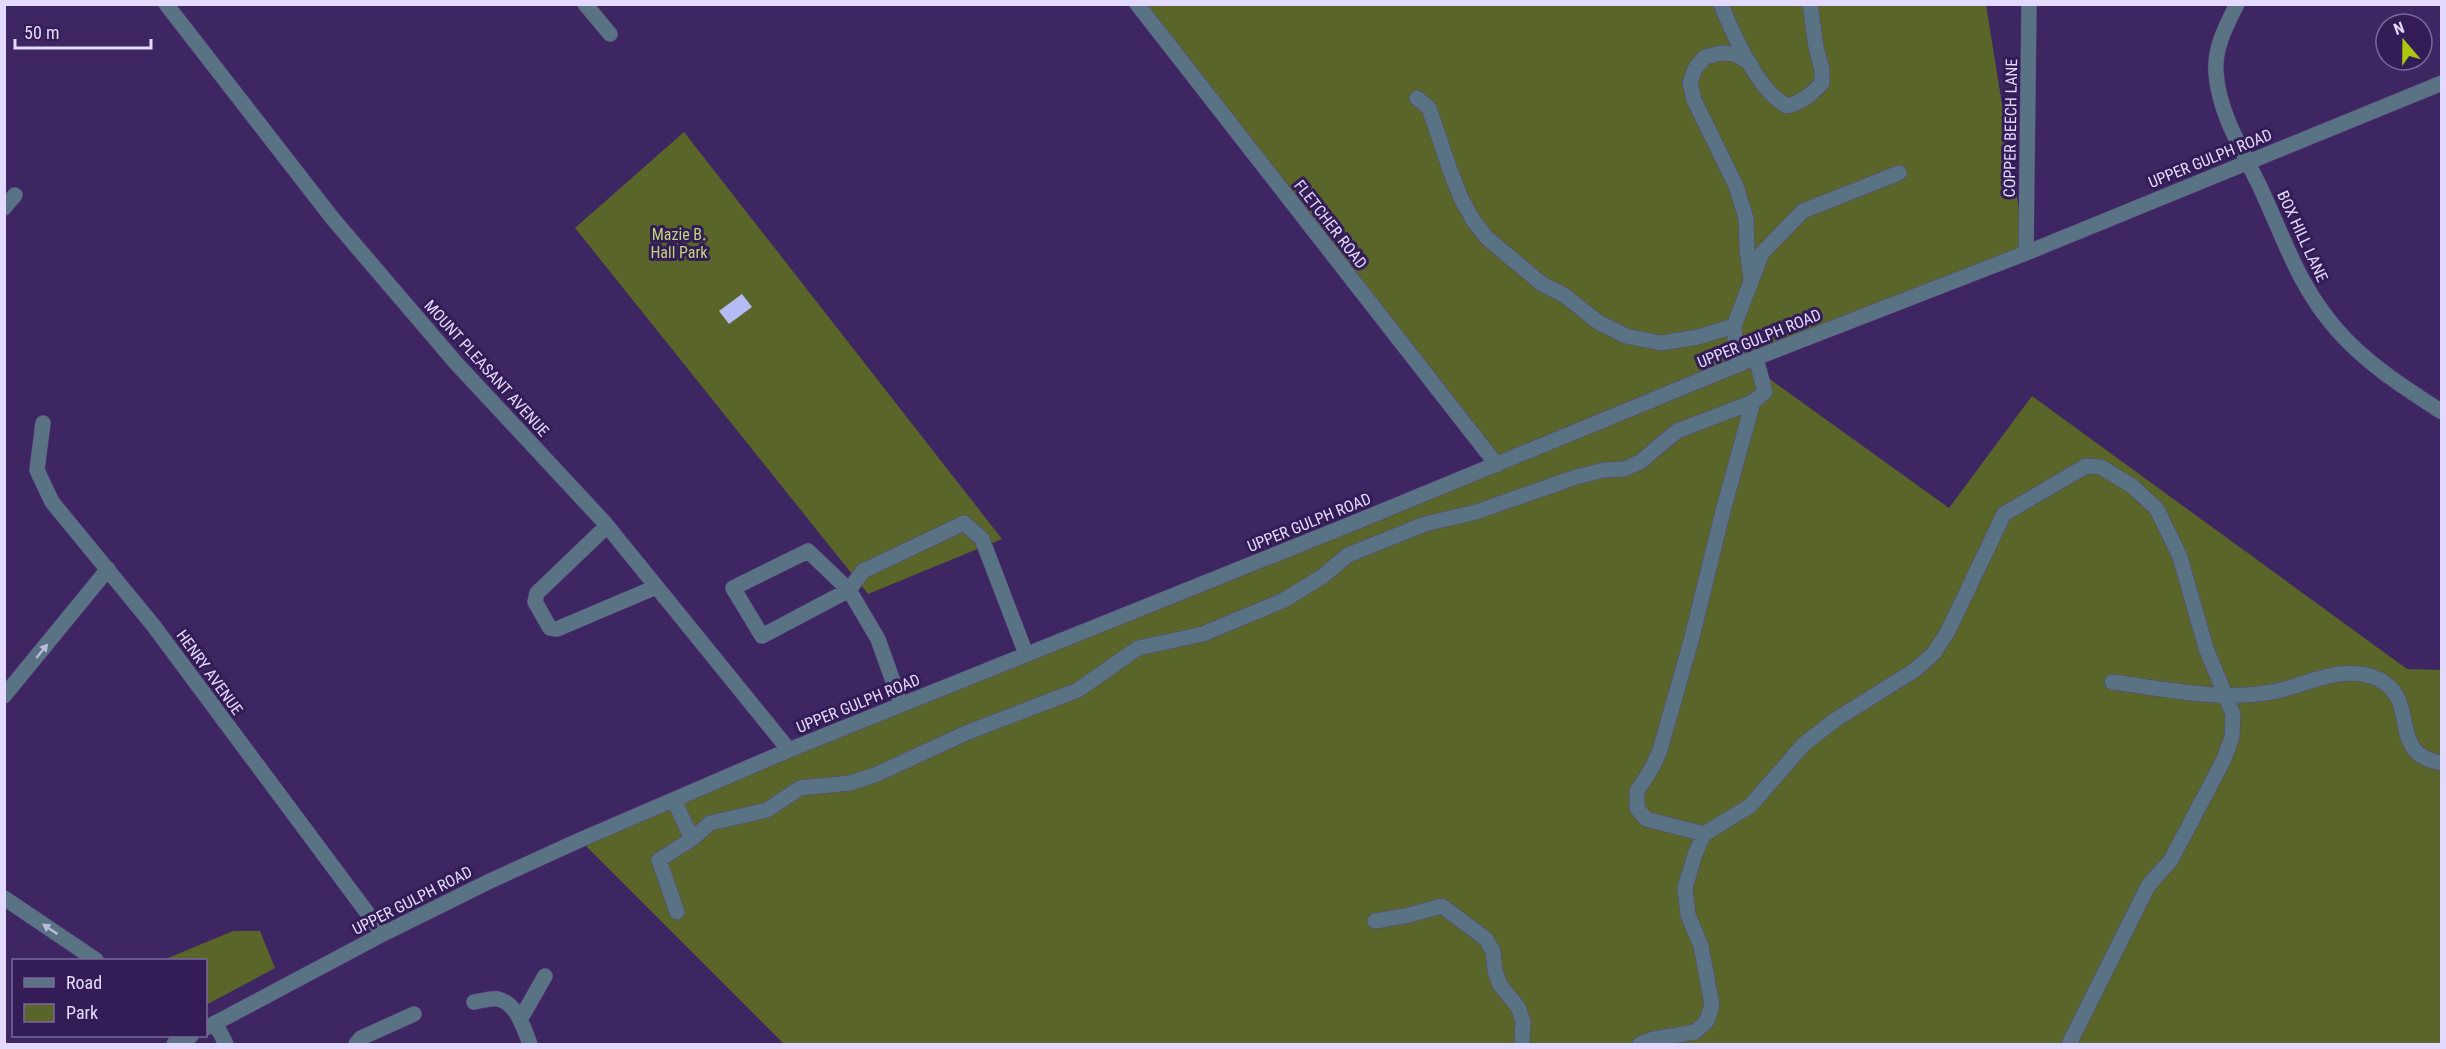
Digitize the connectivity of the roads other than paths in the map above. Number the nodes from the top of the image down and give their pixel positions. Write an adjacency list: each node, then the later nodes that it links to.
1 (166, 4): 25 (street, MOUNT PLEASANT AVENUE)
2 (585, 4): 8 (street)
3 (1137, 4): 24 (street, FLETCHER ROAD)
4 (1721, 4): 9 (street)
5 (1810, 4): 9 (street)
6 (2029, 4): 16 (street, COPPER BEECH LANE)
7 (2237, 4): 12 (street)
8 (610, 34)
9 (1750, 63): 17 (street)
10 (2442, 83): 12 (street, UPPER GULPH ROAD)
11 (1417, 98): 18 (street)
12 (2248, 162): 16 (street, UPPER GULPH ROAD); 22 (street, BOX HILL LANE)
13 (1899, 172): 17 (street)
14 (15, 195): 15 (street)
15 (4, 208)
16 (2026, 252): 19 (street, UPPER GULPH ROAD)
17 (1751, 279): 18 (street)
18 (1734, 326): 20 (street)
19 (1756, 358): 20 (street, UPPER GULPH ROAD); 21 (street)
20 (1737, 365): 24 (street, UPPER GULPH ROAD)
21 (1753, 402): 37 (street); 38 (street)
22 (2442, 412)
23 (43, 423): 26 (street, HENRY AVENUE)
24 (1497, 465): 29 (street, UPPER GULPH ROAD)
25 (607, 526): 27 (street, MOUNT PLEASANT AVENUE); 27 (street)
26 (108, 569): 31 (street, one-way to 26); 42 (street, HENRY AVENUE)
27 (656, 587): 34 (street, MOUNT PLEASANT AVENUE)
28 (849, 590): 28 (street); 29 (street); 33 (street)
29 (1026, 654): 33 (street, UPPER GULPH ROAD)
30 (2112, 682): 32 (street)
31 (4, 696)
32 (2227, 696): 35 (street); 37 (street); 54 (street)
33 (901, 704): 34 (street, UPPER GULPH ROAD)
34 (789, 750): 36 (street, UPPER GULPH ROAD)
35 (2442, 763)
36 (674, 800): 38 (street); 42 (street, UPPER GULPH ROAD)
37 (1704, 834): 53 (street)
38 (692, 838): 40 (street)
39 (4, 898): 43 (street, one-way to 39)
40 (677, 912)
41 (1375, 921): 52 (street)
42 (383, 934): 48 (street, UPPER GULPH ROAD)
43 (95, 959)
44 (545, 976): 47 (street)
45 (474, 1002): 47 (street)
46 (414, 1014): 50 (street)
47 (520, 1020): 51 (street)
48 (210, 1025): 49 (street)
49 (226, 1044)
50 (356, 1044)
51 (530, 1044)
52 (1522, 1044)
53 (1640, 1044)
54 (2069, 1044)

